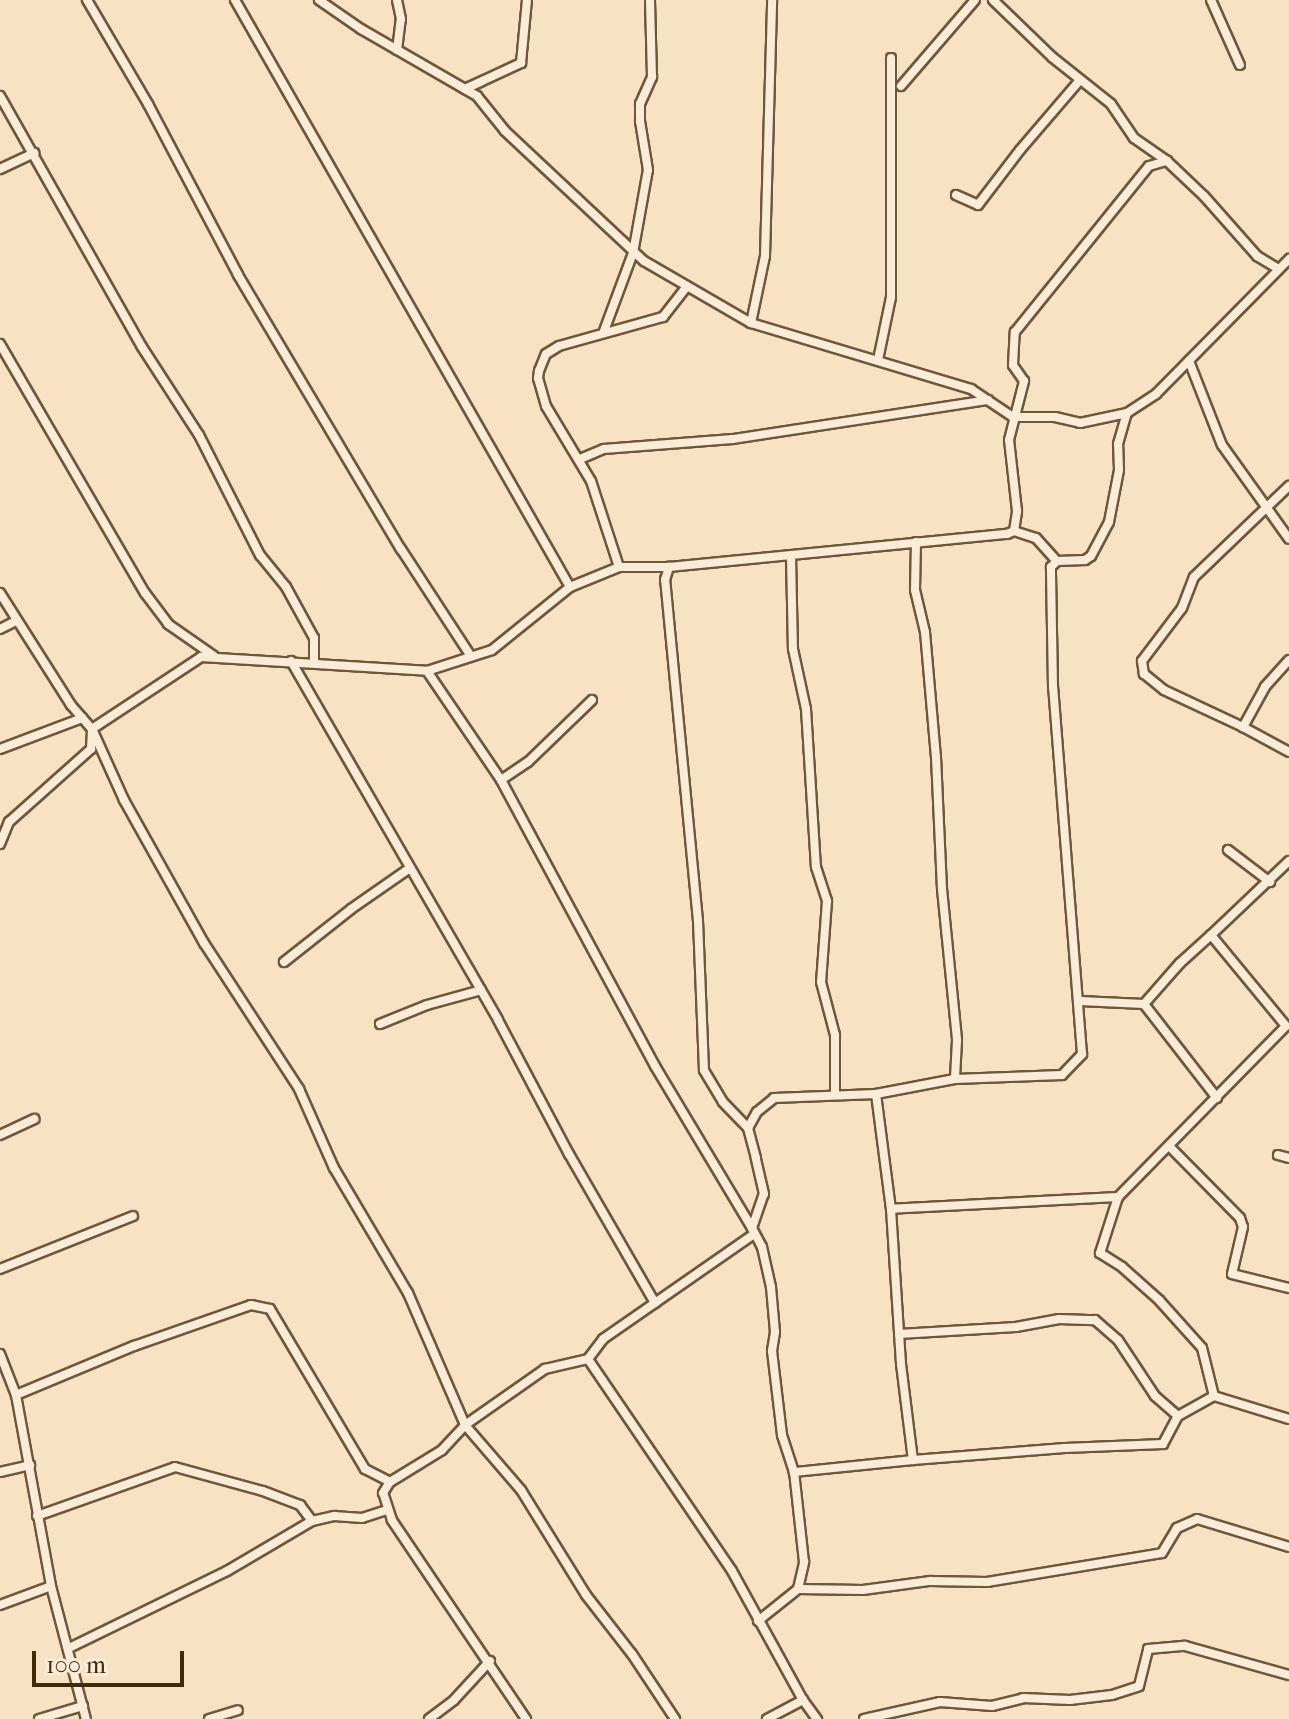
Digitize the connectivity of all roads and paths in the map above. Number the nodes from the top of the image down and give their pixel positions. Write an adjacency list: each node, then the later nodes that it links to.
1 (87, 0): 48 (street)
2 (235, 0): 44 (street)
3 (319, 0): 11 (street)
4 (397, 0): 11 (street)
5 (527, 0): 16 (street)
6 (650, 0): 22 (street)
7 (772, 0): 26 (street)
8 (975, 0): 15 (street)
9 (993, 0): 14 (street)
10 (1211, 0): 13 (street)
11 (397, 50): 16 (street)
12 (891, 58): 29 (street)
13 (1240, 65)
14 (1080, 80): 19 (street); 21 (street)
15 (901, 86)
16 (465, 89): 22 (street)
17 (0, 96): 18 (street)
18 (34, 153): 20 (street); 52 (street)
19 (1167, 161): 24 (street); 33 (street)
20 (0, 169)
21 (956, 195)
22 (633, 253): 25 (street); 27 (street)
23 (1289, 259): 24 (street)
24 (1277, 268): 30 (street)
25 (687, 286): 26 (street); 27 (street)
26 (751, 323): 29 (street)
27 (604, 331): 34 (street)
28 (0, 344): 49 (street)
29 (878, 360): 31 (street)
30 (1189, 361): 32 (street); 36 (street)
31 (988, 400): 33 (street); 34 (street)
32 (1127, 413): 33 (street); 41 (street)
33 (1013, 417): 37 (street)
34 (580, 459): 42 (street)
35 (1289, 486): 36 (street)
36 (1267, 508): 38 (street); 56 (street)
37 (1014, 531): 39 (street); 41 (street)
38 (1289, 539)
39 (916, 542): 40 (street); 73 (street)
40 (791, 556): 43 (street); 75 (street)
41 (1057, 561): 69 (street)
42 (619, 567): 43 (street); 44 (street)
43 (669, 567): 78 (street)
44 (570, 587): 48 (street)
45 (0, 593): 46 (street)
46 (16, 621): 47 (street); 55 (street)
47 (0, 629)
48 (470, 655): 53 (street)
49 (217, 659): 51 (street); 57 (street)
50 (1289, 660): 56 (street)
51 (291, 661): 52 (street); 64 (street)
52 (314, 662): 53 (street)
53 (427, 671): 60 (street)
54 (592, 700): 60 (street)
55 (82, 718): 57 (street); 58 (street)
56 (1243, 727): 59 (street)
57 (92, 729): 61 (street); 97 (street)
58 (0, 749)
59 (1289, 752)
60 (501, 780): 86 (street)
61 (0, 844)
62 (1228, 850): 65 (street)
63 (1289, 861): 65 (street)
64 (410, 868): 67 (street); 68 (street)
65 (1270, 882): 66 (street)
66 (1211, 935): 70 (street); 72 (street)
67 (284, 962)
68 (481, 990): 71 (street); 89 (street)
69 (1080, 1001): 70 (street); 73 (street)
70 (1144, 1004): 76 (street)
71 (380, 1024)
72 (1287, 1026): 76 (street)
73 (955, 1079): 74 (street)
74 (876, 1094): 75 (street); 84 (street)
75 (835, 1095): 78 (street)
76 (1217, 1098): 80 (street)
77 (35, 1119): 79 (street)
78 (748, 1128): 86 (street)
79 (0, 1135)
80 (1169, 1146): 83 (street); 88 (street)
81 (1278, 1155): 82 (street)
82 (1289, 1158)
83 (1118, 1197): 84 (street); 94 (street)
84 (891, 1209): 90 (street)
85 (133, 1216): 87 (street)
86 (753, 1231): 89 (street); 101 (street)
87 (0, 1269)
88 (1289, 1288)
89 (655, 1303): 92 (street)
90 (899, 1334): 95 (street); 98 (street)
91 (0, 1354): 93 (street)
92 (588, 1359): 97 (street); 110 (street)
93 (16, 1395): 99 (street); 102 (street)
94 (1214, 1396): 95 (street); 96 (street)
95 (1178, 1416): 98 (street)
96 (1289, 1419)
97 (465, 1425): 102 (street); 122 (street)
98 (913, 1460): 101 (street)
99 (30, 1465): 100 (street); 104 (street)
100 (0, 1472)
101 (794, 1472): 108 (street)
102 (390, 1482): 103 (street)
103 (387, 1510): 105 (street); 112 (street)
104 (37, 1516): 105 (street); 107 (street)
105 (312, 1521): 111 (street)
106 (1289, 1547): 108 (street)
107 (51, 1586): 109 (street); 111 (street)
108 (798, 1589): 110 (street)
109 (0, 1605)
110 (758, 1621): 114 (street)
111 (69, 1648): 115 (street)
112 (490, 1661): 120 (street); 121 (street)
113 (1289, 1675): 125 (street)
114 (803, 1700): 123 (street); 124 (street)
115 (83, 1706): 117 (street); 118 (street)
116 (238, 1710): 119 (street)
117 (39, 1719)
118 (86, 1719)
119 (209, 1719)
120 (429, 1719)
121 (526, 1719)
122 (675, 1719)
123 (767, 1719)
124 (817, 1719)
125 (864, 1719)

